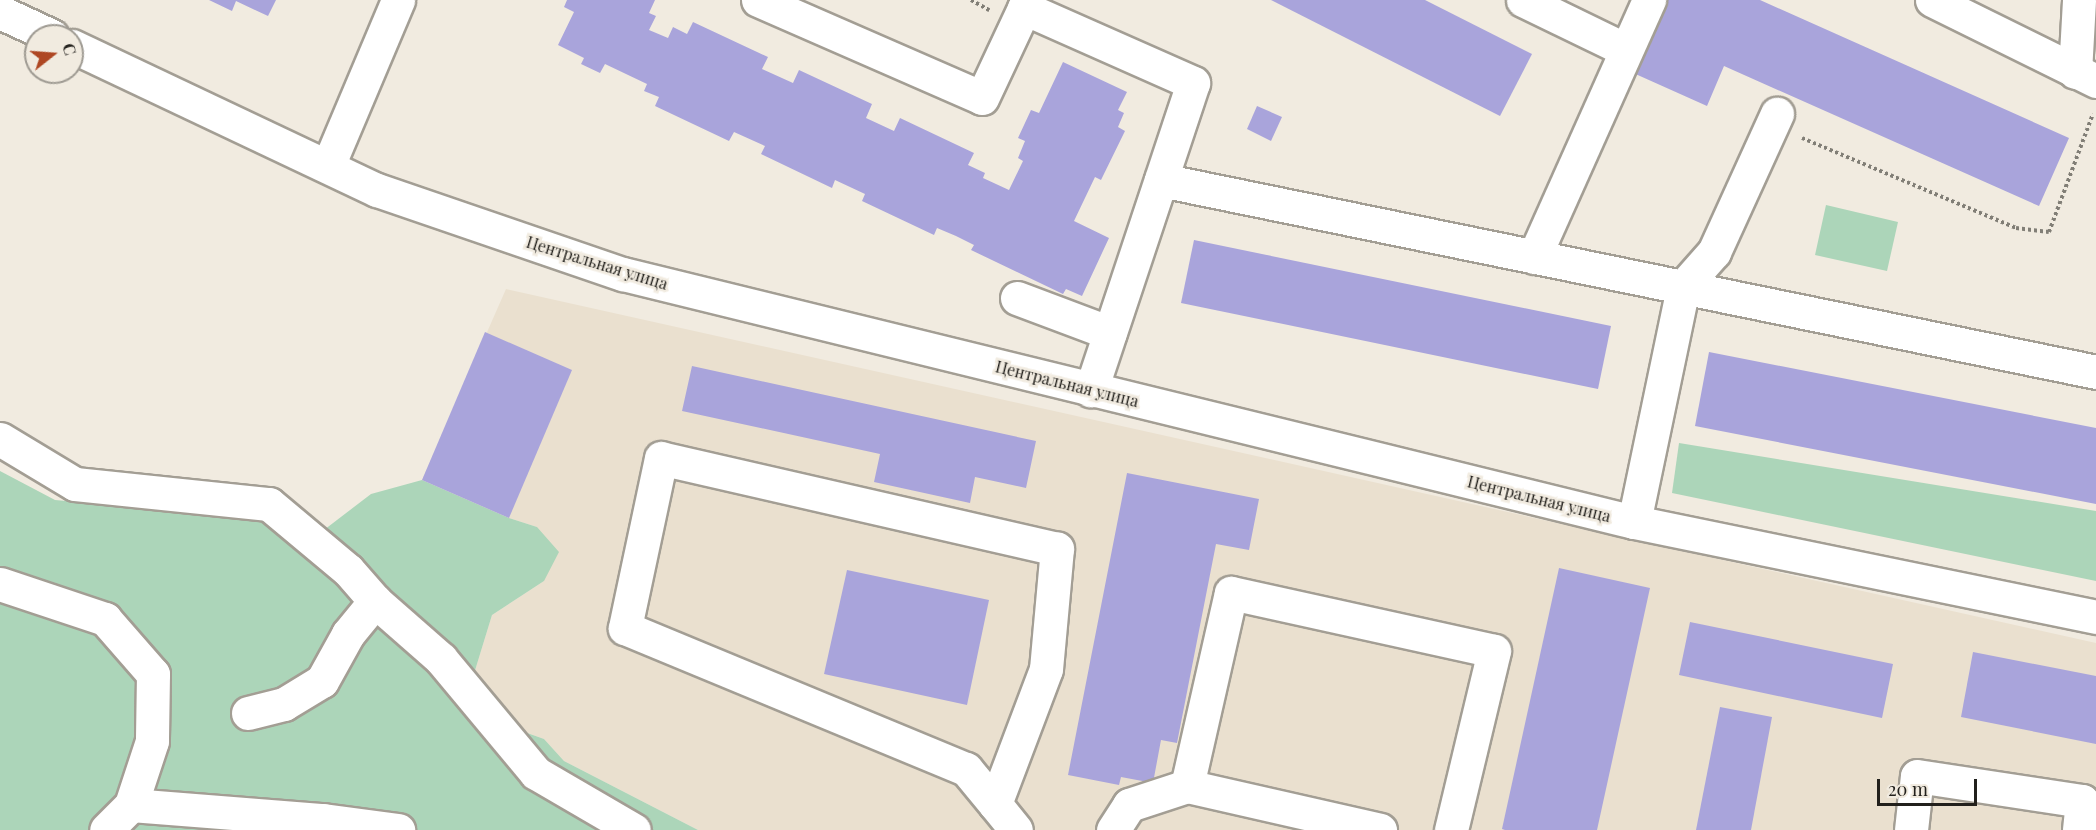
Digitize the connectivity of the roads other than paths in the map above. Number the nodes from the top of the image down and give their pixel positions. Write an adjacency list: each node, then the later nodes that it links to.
1 (398, 0): 14 (street)
2 (758, 0): 7 (street)
3 (1523, 0): 10 (street)
4 (1648, 0): 10 (street)
5 (1932, 0): 12 (street)
6 (2079, 0): 12 (street)
7 (1026, 4): 15 (street)
8 (0, 12): 9 (street)
9 (26, 24)
10 (1626, 50): 16 (street)
11 (84, 52): 14 (street, Центральная улица)
12 (2085, 77)
13 (1775, 120): 17 (street)
14 (328, 166): 21 (street, Центральная улица)
15 (1161, 180): 16 (street); 19 (street)
16 (1534, 257): 17 (street)
17 (1683, 287): 20 (street); 23 (street)
18 (1017, 298): 19 (street)
19 (1110, 333): 21 (street)
20 (2096, 372)
21 (1092, 390): 23 (street, Центральная улица)
22 (0, 439): 25 (street)
23 (1634, 522): 26 (street, Центральная улица)
24 (0, 584): 30 (street)
25 (375, 601): 27 (street); 33 (street)
26 (2096, 617)
27 (248, 713)
28 (1187, 786): 35 (street); 36 (street); 37 (street)
29 (995, 804): 29 (street); 34 (street)
30 (131, 805): 31 (street); 32 (street)
31 (106, 830)
32 (398, 830)
33 (634, 830)
34 (1016, 830)
35 (1113, 830)
36 (1380, 830)
37 (1451, 830)
38 (1911, 830): 39 (street)
39 (2079, 830)

